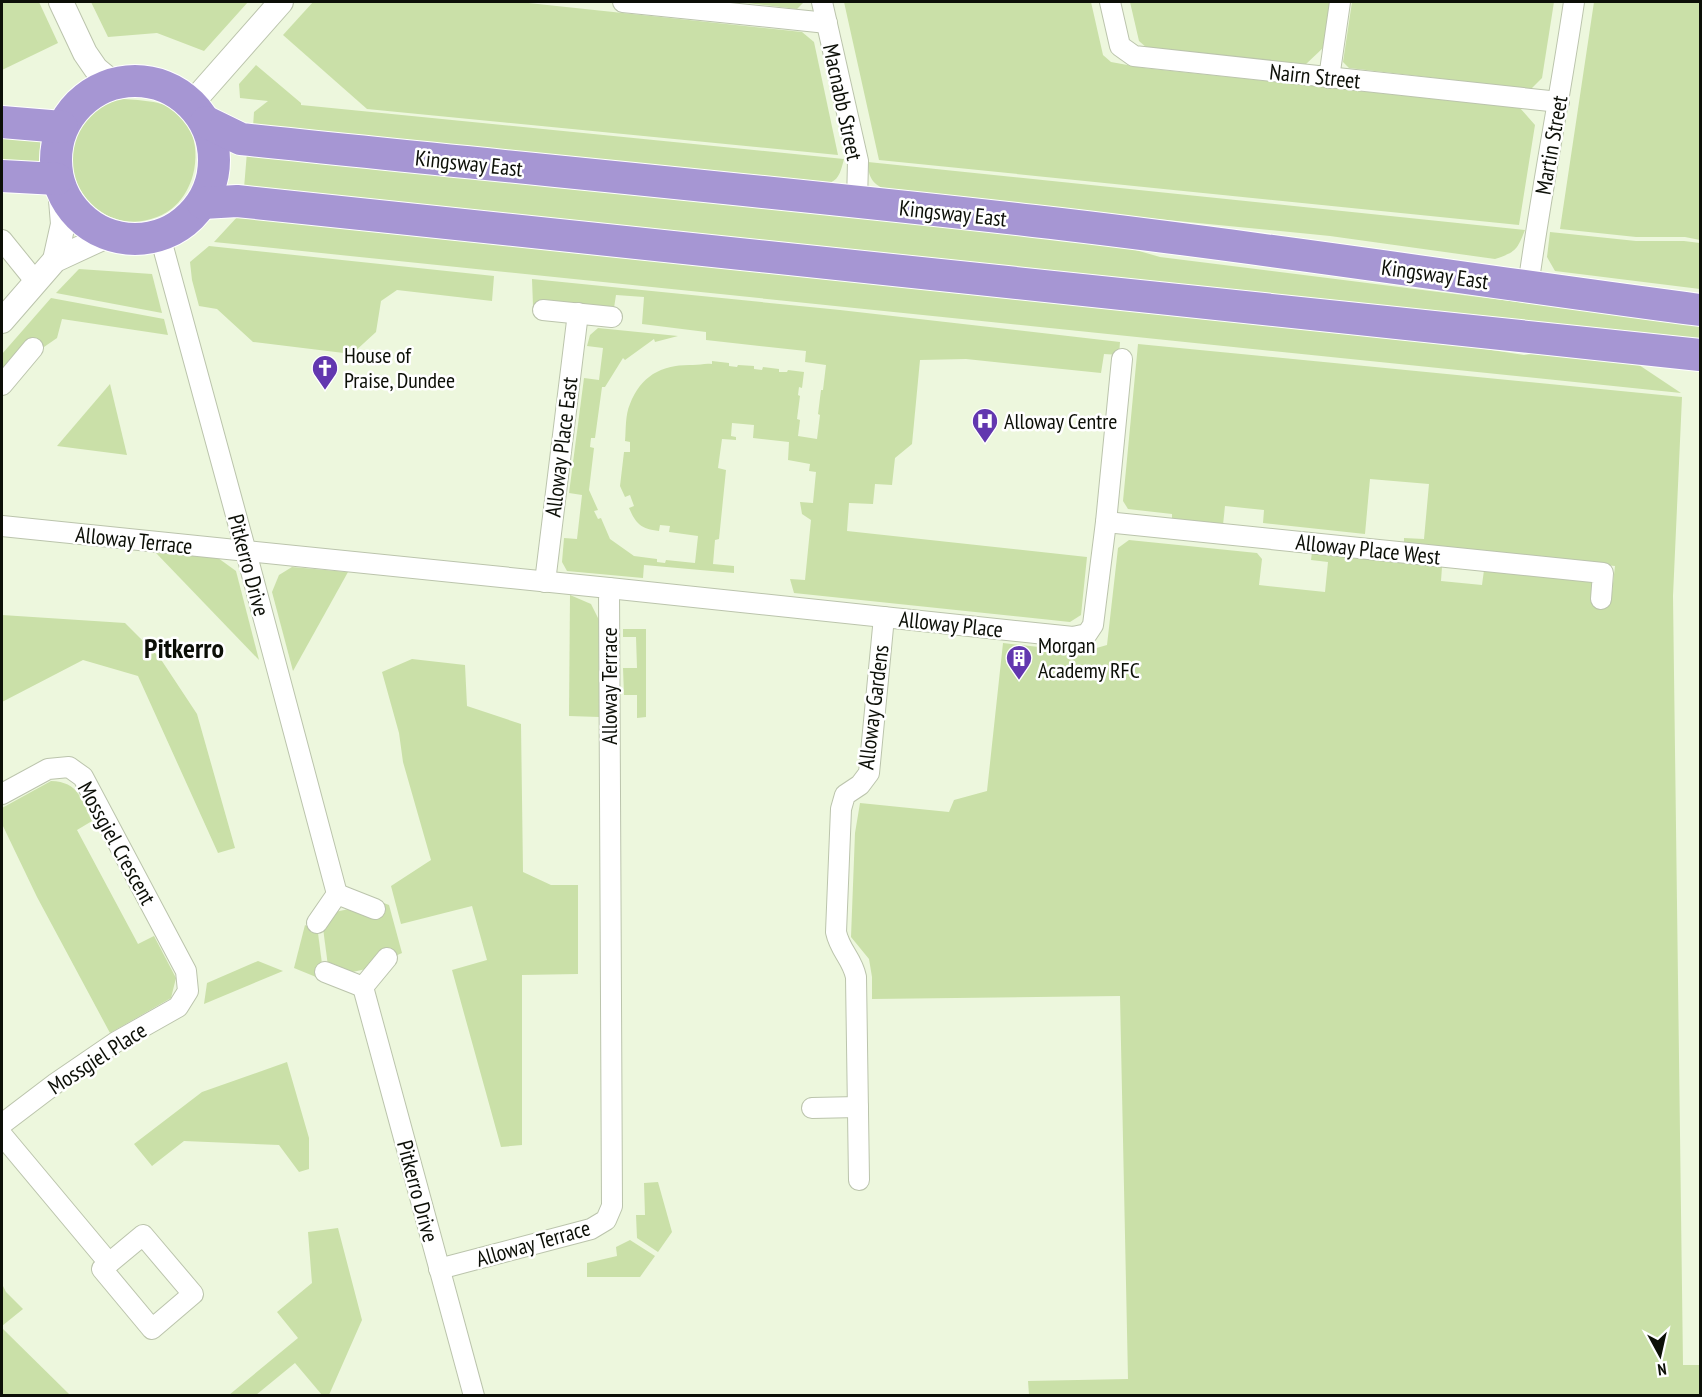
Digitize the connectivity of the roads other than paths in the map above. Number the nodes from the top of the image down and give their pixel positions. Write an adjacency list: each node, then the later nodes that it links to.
1 (61, 2): 10 (street)
2 (281, 2): 12 (street)
3 (623, 2): 8 (street)
4 (822, 2): 8 (street, Macnabb Street)
5 (1110, 2): 9 (street, Nairn Street)
6 (1340, 2): 9 (street)
7 (1574, 2): 11 (street, Martin Street)
8 (827, 22): 18 (street, Macnabb Street)
9 (1329, 78): 11 (street, Nairn Street)
10 (113, 83): 12 (highway, Kingsway East); 14 (highway, Kingsway East)
11 (1559, 102): 24 (street, Martin Street)
12 (199, 112): 17 (highway); 18 (highway, Kingsway East)
13 (2, 122): 14 (highway)
14 (62, 126): 16 (highway, Kingsway East)
15 (2, 176): 16 (highway)
16 (59, 184): 19 (highway); 22 (street)
17 (203, 203): 20 (highway); 31 (highway)
18 (857, 203): 24 (highway, Kingsway East)
19 (109, 235): 20 (highway); 22 (street)
20 (160, 236): 36 (street, Pitkerro Drive)
21 (2, 240): 23 (street)
22 (55, 260): 23 (street)
23 (36, 282): 29 (street)
24 (1528, 287): 26 (highway, Kingsway East)
25 (543, 310): 27 (street)
26 (1701, 310)
27 (578, 313): 28 (street); 37 (street, Alloway Place East)
28 (612, 317)
29 (2, 321)
30 (33, 348): 33 (street)
31 (1701, 355)
32 (1122, 358): 34 (street, Alloway Place)
33 (2, 385)
34 (1106, 522): 39 (street, Alloway Place West); 40 (street, Alloway Place)
35 (2, 526): 36 (street, Alloway Terrace)
36 (246, 552): 37 (street, Alloway Terrace); 42 (street, Pitkerro Drive)
37 (544, 582): 38 (street, Alloway Terrace)
38 (609, 588): 40 (street, Alloway Place); 55 (street, Alloway Terrace)
39 (1601, 599)
40 (884, 617): 49 (street, Alloway Gardens)
41 (2, 794): 48 (street, Mossgiel Crescent)
42 (336, 894): 43 (street); 44 (street)
43 (375, 909)
44 (317, 923)
45 (387, 958): 47 (street)
46 (325, 972): 47 (street)
47 (363, 987): 55 (street, Pitkerro Drive)
48 (188, 991): 51 (street, Mossgiel Place)
49 (858, 1107): 50 (street); 53 (street, Alloway Gardens)
50 (812, 1108)
51 (2, 1124)
52 (2, 1135): 54 (street)
53 (859, 1180)
54 (110, 1263): 54 (street)
55 (439, 1269): 56 (street, Pitkerro Drive)
56 (474, 1395)

